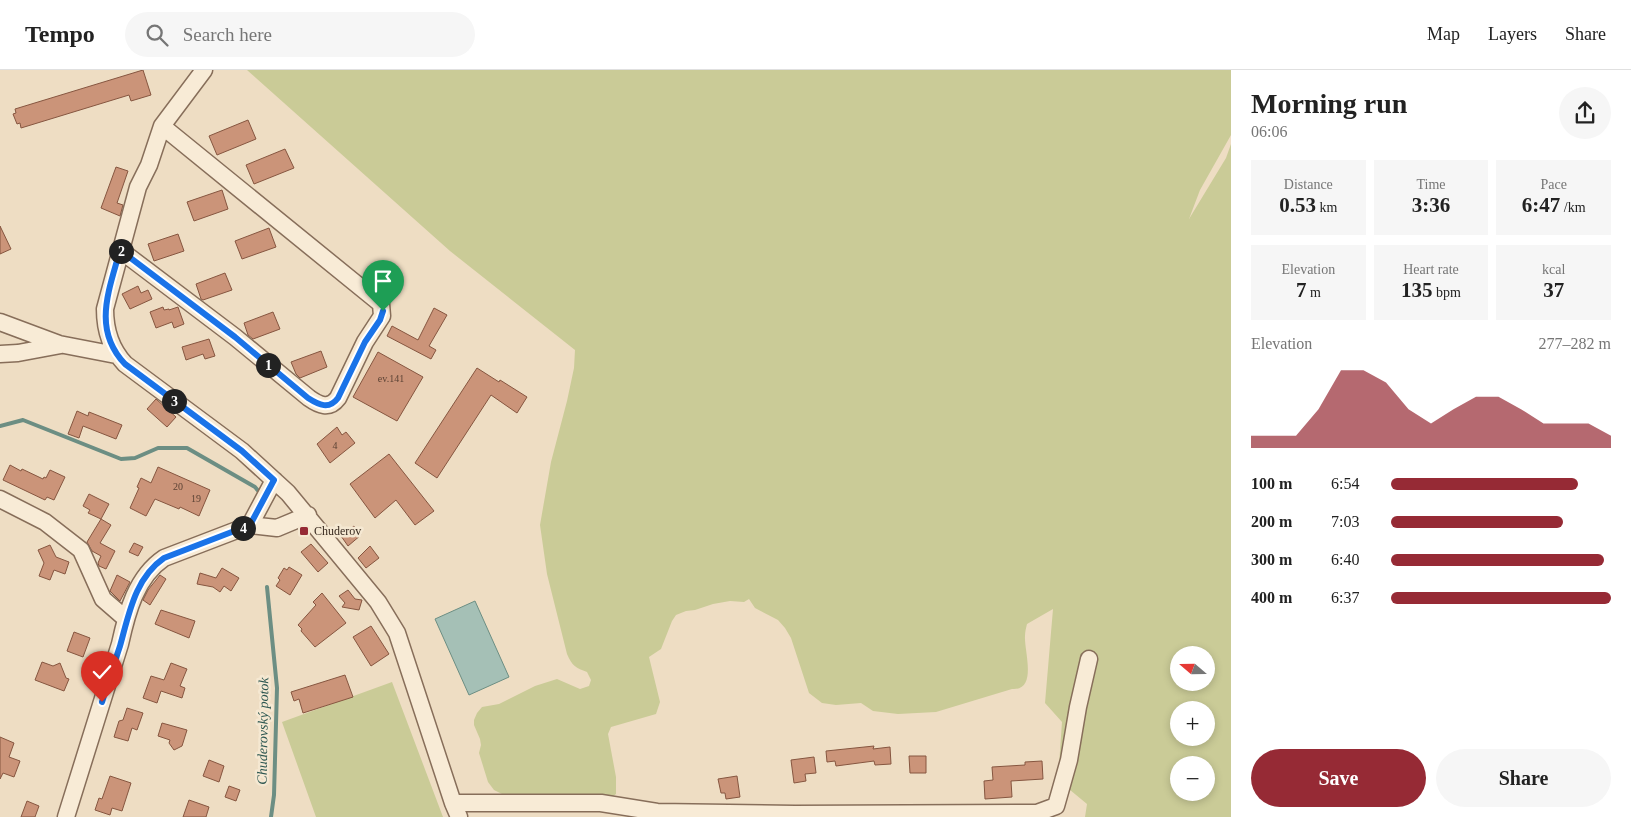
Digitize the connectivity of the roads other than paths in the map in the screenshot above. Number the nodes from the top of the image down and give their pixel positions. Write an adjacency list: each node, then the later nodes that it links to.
1 (204, 70): 2 (street)
2 (162, 126): 3 (street); 3 (street)
3 (120, 250): 7 (street)
4 (0, 322): 5 (street)
5 (61, 345): 6 (street); 7 (street)
6 (0, 354)
7 (116, 355): 8 (street)
8 (271, 486): 10 (street); 11 (street)
9 (0, 499): 12 (street)
10 (308, 515): 11 (street); 14 (street)
11 (264, 526): 12 (street)
12 (126, 619): 15 (street)
13 (1089, 659): 14 (street)
14 (456, 810)
15 (66, 817)

